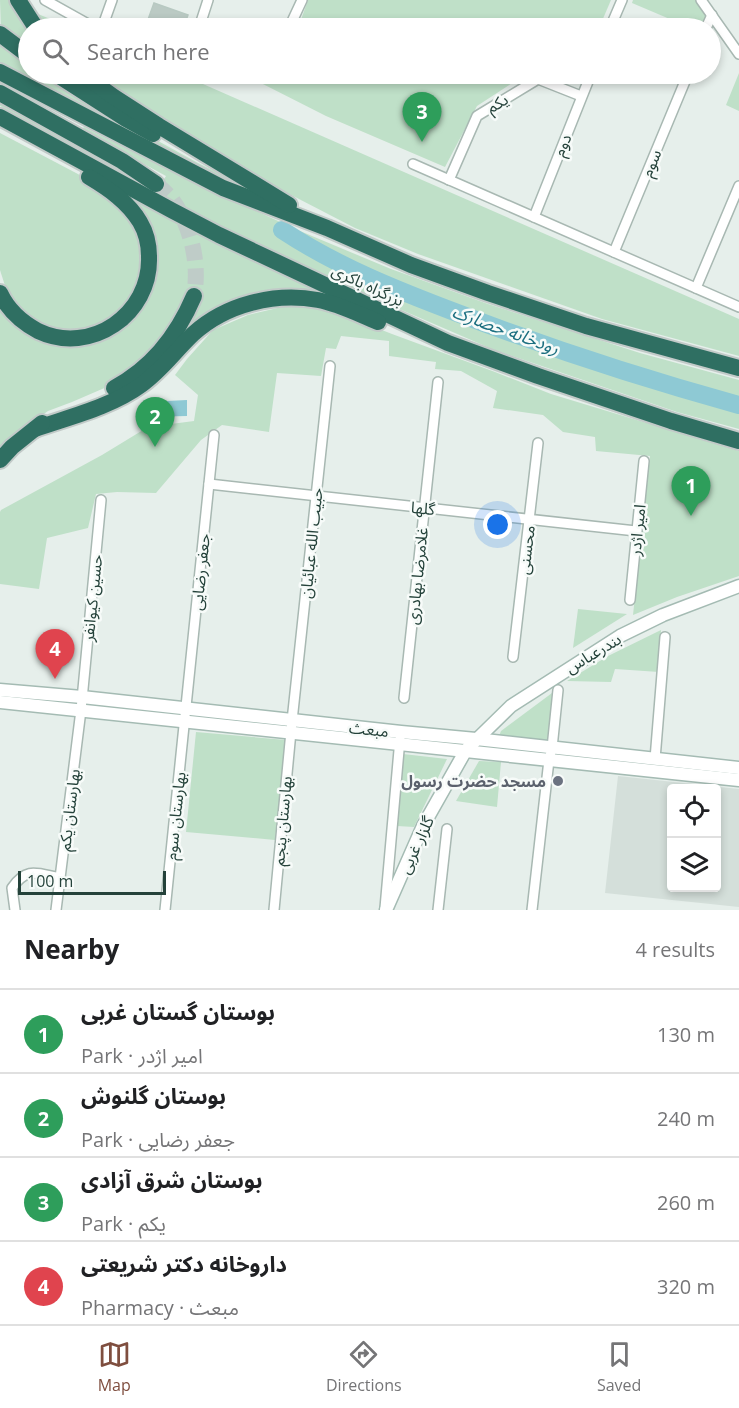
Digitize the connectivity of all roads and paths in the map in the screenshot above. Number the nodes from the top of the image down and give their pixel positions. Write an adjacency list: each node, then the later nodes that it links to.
1 (18, 0): 9 (highway)
2 (45, 0): 10 (street)
3 (112, 0): 11 (street)
4 (208, 0): 12 (street)
5 (302, 0): 13 (street)
6 (622, 0): 14 (street)
7 (701, 0): 8 (street)
8 (712, 15): 15 (street); 16 (street)
9 (30, 18)
10 (76, 18)
11 (106, 18)
12 (202, 18)
13 (294, 18)
14 (614, 18)
15 (711, 18)
16 (714, 18)
17 (721, 28): 20 (street)
18 (0, 34): 19 (highway)
19 (18, 48)
20 (739, 54)
21 (0, 72): 22 (highway)
22 (18, 81)
23 (23, 84): 39 (highway)
24 (72, 84): 34 (highway)
25 (96, 84): 34 (highway)
26 (530, 84): 35 (street, یکم)
27 (551, 84): 31 (street, یکم)
28 (586, 84): 31 (street, دوم)
29 (684, 84): 40 (street, سوم)
30 (0, 93): 36 (highway)
31 (581, 96): 38 (street, دوم)
32 (6, 120): 42 (highway); 45 (highway, بزرگراه باکری)
33 (413, 164): 35 (street)
34 (245, 179): 39 (highway)
35 (449, 180): 38 (street)
36 (156, 184)
37 (739, 186): 41 (street)
38 (534, 217): 40 (street)
39 (327, 228): 47 (highway)
40 (614, 252): 41 (street)
41 (696, 288): 44 (street)
42 (0, 293)
43 (194, 296): 49 (highway)
44 (739, 307)
45 (448, 343): 49 (highway); 51 (highway, بزرگراه باکری)
46 (330, 366): 56 (street, حبیب الله عبائیان)
47 (739, 368)
48 (438, 382): 58 (street, غلامرضا بهادری)
49 (35, 429): 53 (highway)
50 (214, 435): 55 (street, جعفر رضایی)
51 (739, 441)
52 (538, 443): 59 (street, محسنی)
53 (0, 460)
54 (644, 461): 60 (street, امیر اژدر)
55 (209, 484): 56 (street, گلها); 71 (street, جعفر رضایی)
56 (316, 496): 58 (street, گلها); 72 (street, حبیب الله عبائیان)
57 (101, 500): 67 (street, حسین کیوانفر)
58 (424, 508): 59 (street, گلها); 68 (street, غلامرضا بهادری)
59 (529, 519): 60 (street, گلها); 64 (street, محسنی)
60 (636, 531): 62 (street, امیر اژدر)
61 (739, 586): 74 (street, بندرعباس)
62 (630, 600)
63 (665, 637): 77 (street)
64 (513, 657)
65 (0, 690): 67 (street, مبعث)
66 (558, 690): 76 (street)
67 (82, 697): 70 (street, حسین کیوانفر); 71 (street, مبعث)
68 (404, 698)
69 (0, 702): 70 (street, مبعث)
70 (81, 710): 71 (street, مبعث); 81 (street, بهارستان یکم)
71 (186, 716): 72 (street, مبعث); 84 (street, بهارستان سوم)
72 (291, 727): 73 (street, مبعث); 85 (street, بهارستان پنجم)
73 (400, 738): 74 (street, مبعث); 75 (street, مبعث); 86 (street)
74 (477, 739): 75 (street, بندرعباس); 76 (street, مبعث)
75 (466, 750): 76 (street, مبعث); 86 (street, گلزار غربی)
76 (550, 754): 77 (street, مبعث); 79 (street, مبعث); 88 (street)
77 (655, 759): 78 (street, مبعث)
78 (739, 768)
79 (739, 780)
80 (447, 829): 87 (street)
81 (60, 878): 82 (street); 83 (street, بهارستان یکم)
82 (15, 910)
83 (56, 910)
84 (165, 910)
85 (274, 910)
86 (385, 910)
87 (438, 910)
88 (532, 910)

